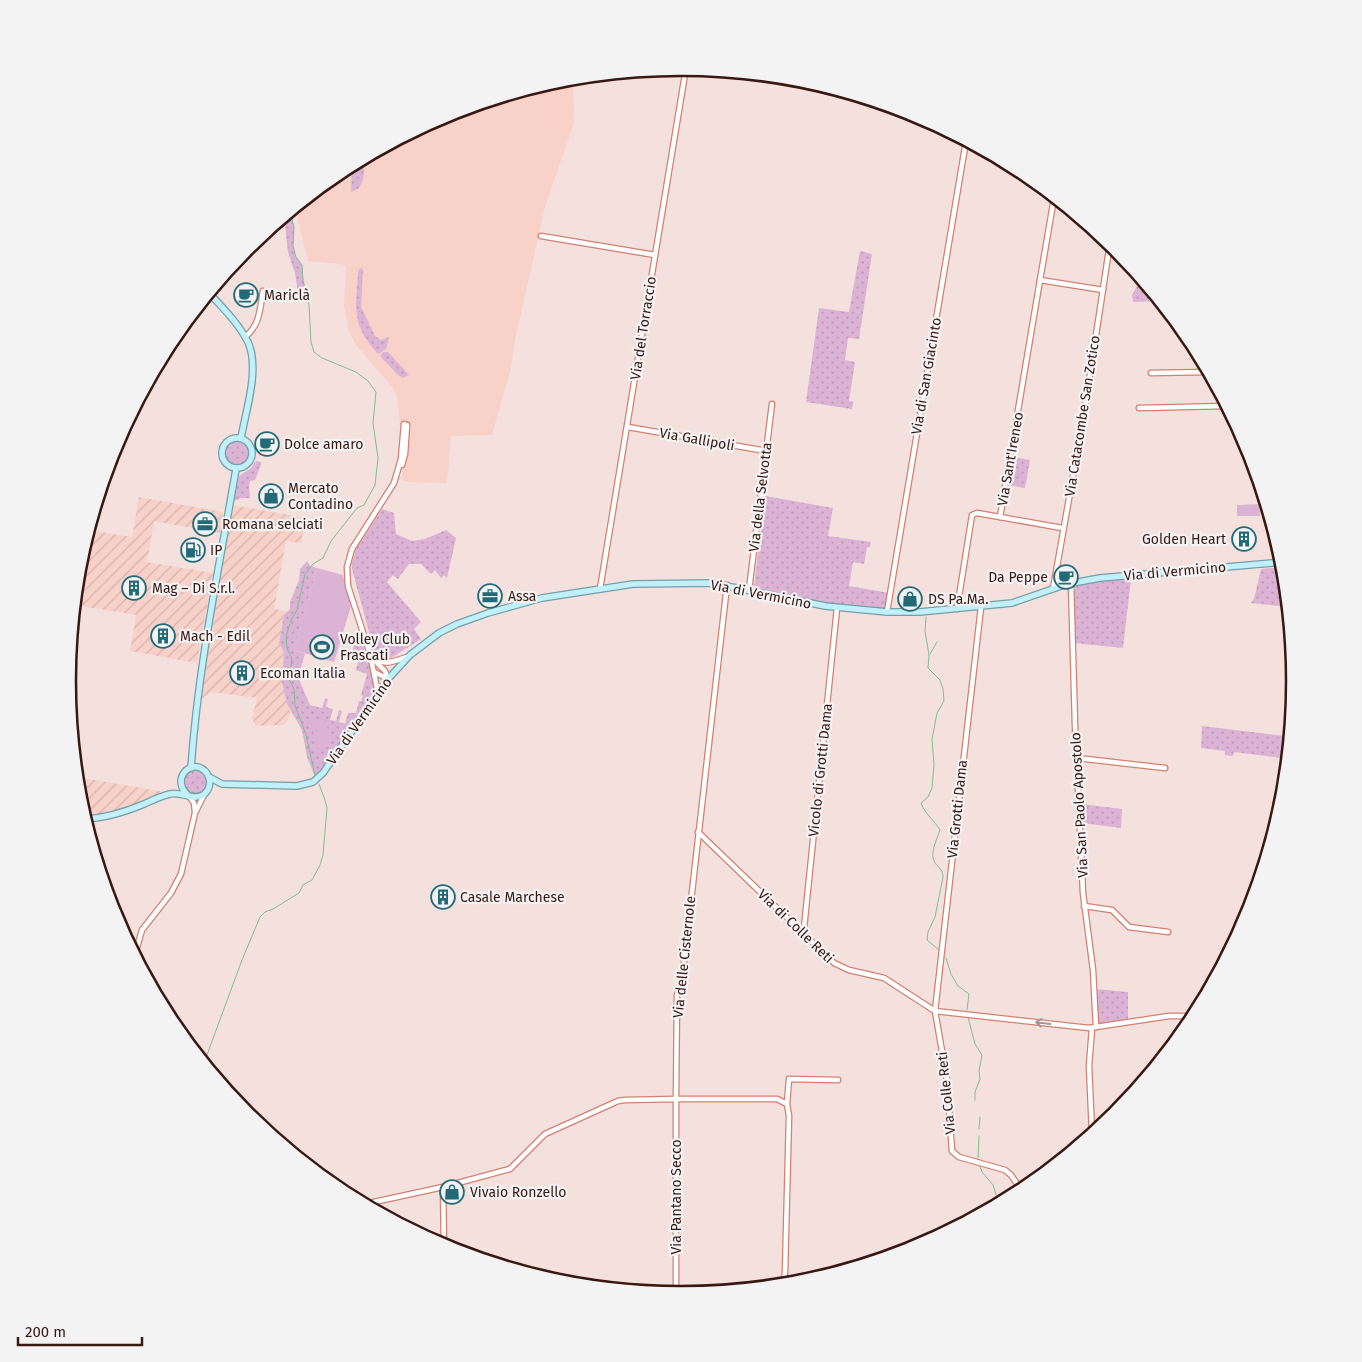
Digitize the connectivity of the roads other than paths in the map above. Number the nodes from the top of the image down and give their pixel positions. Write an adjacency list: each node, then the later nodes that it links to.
1 (685, 76): 6 (street, Via del Torraccio)
2 (965, 148): 33 (street, Via di San Giacinto)
3 (1053, 204): 7 (street, Via Sant'Ireneo)
4 (541, 236): 6 (street)
5 (1109, 253): 8 (street, Via Catacombe San Zotico)
6 (655, 255): 18 (street, Via del Torraccio)
7 (1040, 280): 8 (street); 22 (street, Via Sant'Ireneo)
8 (1103, 290): 23 (street, Via Catacombe San Zotico)
9 (263, 291): 11 (street)
10 (214, 297): 11 (main road)
11 (245, 337): 19 (main road)
12 (1201, 372): 13 (street)
13 (1151, 373)
14 (772, 404): 20 (street, Via della Selvotta)
15 (1219, 406): 16 (street)
16 (1139, 408)
17 (406, 425): 34 (street)
18 (628, 427): 20 (street, Via Gallipoli); 27 (street, Via del Torraccio)
19 (241, 438): 21 (main road); 21 (main road)
20 (766, 451): 29 (street, Via della Selvotta)
21 (236, 468): 41 (main road)
22 (1000, 517): 23 (street); 32 (street, Via Sant'Ireneo)
23 (1062, 528): 28 (street, Via Catacombe San Zotico)
24 (1274, 563): 25 (main road, Via di Vermicino)
25 (1071, 583): 28 (main road, Via di Vermicino); 40 (street, Via San Paolo Apostolo)
26 (726, 585): 27 (main road, Via di Vermicino); 29 (main road, Via di Vermicino); 51 (street, Via delle Cisternole)
27 (600, 589): 35 (main road, Via di Vermicino)
28 (1053, 589): 30 (main road, Via di Vermicino)
29 (749, 590): 31 (main road, Via di Vermicino)
30 (981, 607): 32 (main road, Via di Vermicino); 56 (street, Via Grotti Dama)
31 (837, 608): 33 (main road, Via di Vermicino); 53 (street, Vicolo di Grotti Dama)
32 (957, 609): 33 (main road, Via di Vermicino)
33 (888, 612)
34 (370, 654): 36 (street); 37 (street)
35 (407, 657): 36 (street); 38 (main road, Via di Vermicino)
36 (375, 660): 38 (street)
37 (374, 672): 38 (street); 39 (street)
38 (388, 679): 39 (main road, Via di Vermicino)
39 (378, 693): 45 (main road, Via di Vermicino)
40 (1077, 758): 42 (street); 52 (street, Via San Paolo Apostolo)
41 (191, 768): 43 (main road); 44 (main road)
42 (1165, 768)
43 (181, 778): 47 (main road); 48 (main road)
44 (210, 778): 45 (main road, Via di Vermicino); 46 (main road)
45 (222, 784): 46 (main road)
46 (206, 793): 48 (main road); 49 (street)
47 (168, 794): 48 (main road); 50 (main road)
48 (188, 795): 49 (street)
49 (196, 813): 55 (street)
50 (92, 818)
51 (698, 832): 53 (street, Via di Colle Reti); 60 (street, Via delle Cisternole)
52 (1084, 906): 54 (street); 58 (street, Via San Paolo Apostolo)
53 (801, 931): 56 (street, Via di Colle Reti)
54 (1168, 932)
55 (138, 946)
56 (935, 1010): 58 (street, one-way to 56); 63 (street, Via Colle Reti)
57 (1185, 1016): 58 (street)
58 (1094, 1027): 62 (street, Via San Paolo Apostolo)
59 (838, 1080): 61 (street)
60 (676, 1099): 61 (street); 64 (street); 68 (street, Via Pantano Secco)
61 (787, 1104): 67 (street)
62 (1092, 1125)
63 (1017, 1184)
64 (443, 1187): 65 (street); 66 (street)
65 (374, 1202)
66 (444, 1237)
67 (785, 1277)
68 (676, 1286)

